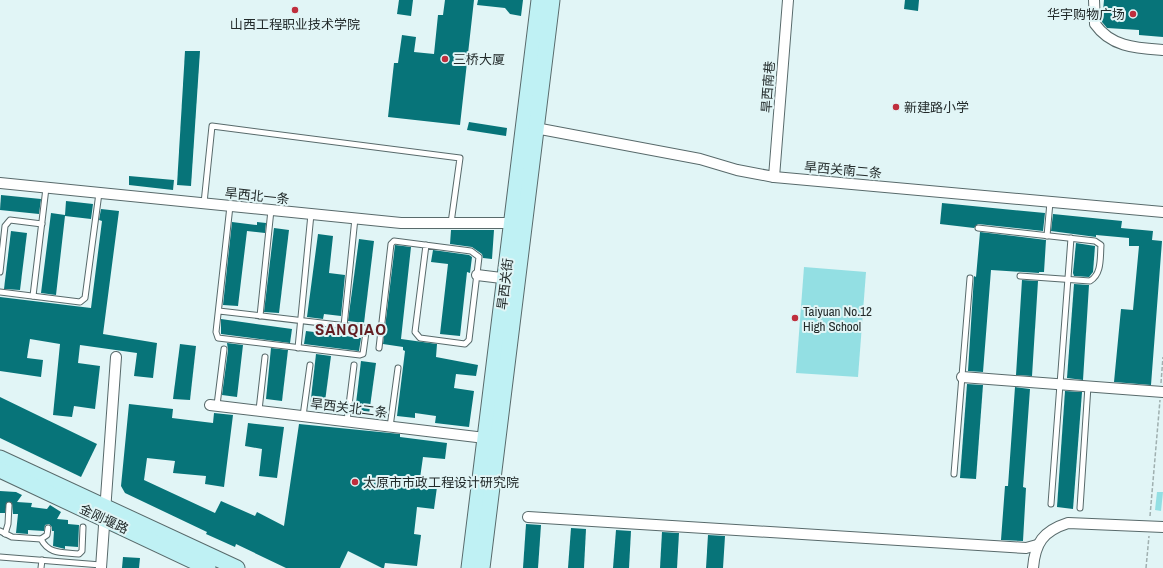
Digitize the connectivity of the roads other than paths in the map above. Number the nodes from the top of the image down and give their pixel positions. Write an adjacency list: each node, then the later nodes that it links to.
1 (539, 0): 6 (main road, 旱西关街)
2 (552, 0): 6 (main road, 旱西关街)
3 (788, 0): 7 (street, 旱西南巷)
4 (1094, 0): 5 (street)
5 (1163, 50)
6 (531, 127): 7 (street, 旱西关南二条); 19 (main road, 旱西关街); 29 (main road, 旱西关街)
7 (774, 177): 11 (street, 旱西关南二条)
8 (0, 183): 9 (street, 旱西北一条)
9 (46, 188): 10 (street, 旱西北一条); 20 (lane)
10 (99, 193): 12 (street, 旱西北一条); 32 (lane)
11 (1050, 202): 15 (street, 旱西关南二条); 22 (lane)
12 (204, 204): 13 (street, 旱西北一条); 18 (lane)
13 (230, 206): 14 (street, 旱西北一条); 33 (lane)
14 (272, 210): 16 (street, 旱西北一条); 34 (lane)
15 (1163, 212)
16 (311, 214): 17 (street, 旱西北一条); 35 (lane)
17 (355, 218): 18 (street, 旱西北一条); 36 (lane)
18 (451, 223): 19 (street, 旱西北一条)
19 (513, 223): 29 (main road, 旱西关街)
20 (42, 224): 25 (lane); 32 (lane)
21 (978, 228): 22 (lane)
22 (1047, 236): 23 (lane)
23 (1071, 238): 30 (lane); 30 (lane)
24 (426, 245): 26 (lane); 26 (lane); 38 (lane)
25 (0, 272)
26 (477, 275): 29 (street)
27 (1020, 276): 30 (lane)
28 (970, 278): 45 (lane)
29 (511, 279): 54 (main road, 旱西关街); 76 (main road, 旱西关街)
30 (1068, 279): 46 (lane)
31 (0, 292): 32 (lane)
32 (33, 296)
33 (218, 311): 34 (lane); 37 (lane)
34 (260, 316): 35 (lane)
35 (300, 320): 36 (lane); 37 (lane)
36 (344, 326): 37 (lane)
37 (298, 348)
38 (379, 348)
39 (224, 349): 49 (lane)
40 (116, 357): 61 (street)
41 (265, 357): 50 (lane)
42 (310, 365): 51 (lane)
43 (354, 365): 52 (lane)
44 (398, 368): 53 (lane)
45 (962, 377): 46 (street); 57 (lane)
46 (1060, 384): 47 (street); 58 (lane)
47 (1088, 386): 48 (street); 60 (lane)
48 (1162, 392)
49 (214, 405): 50 (street, 旱西关北二条)
50 (259, 410): 51 (street, 旱西关北二条)
51 (304, 416): 52 (street, 旱西关北二条)
52 (347, 421): 53 (street, 旱西关北二条)
53 (390, 427): 54 (street, 旱西关北二条)
54 (485, 438): 75 (main road, 旱西关街)
55 (0, 458): 61 (main road)
56 (0, 470): 61 (main road, 金刚堰路)
57 (954, 474)
58 (1051, 504)
59 (9, 505): 66 (lane)
60 (1080, 508)
61 (104, 512): 71 (street); 73 (main road, 金刚堰路); 74 (main road)
62 (528, 517): 68 (street)
63 (83, 527): 67 (lane)
64 (1163, 527): 68 (street)
65 (48, 528): 67 (lane)
66 (2, 532): 67 (lane)
67 (41, 539)
68 (1037, 545): 77 (street)
69 (0, 557): 70 (lane)
70 (42, 560): 71 (lane); 72 (lane)
71 (101, 566)
72 (41, 568)
73 (208, 568)
74 (237, 568)
75 (469, 568)
76 (482, 568)
77 (1032, 568)

